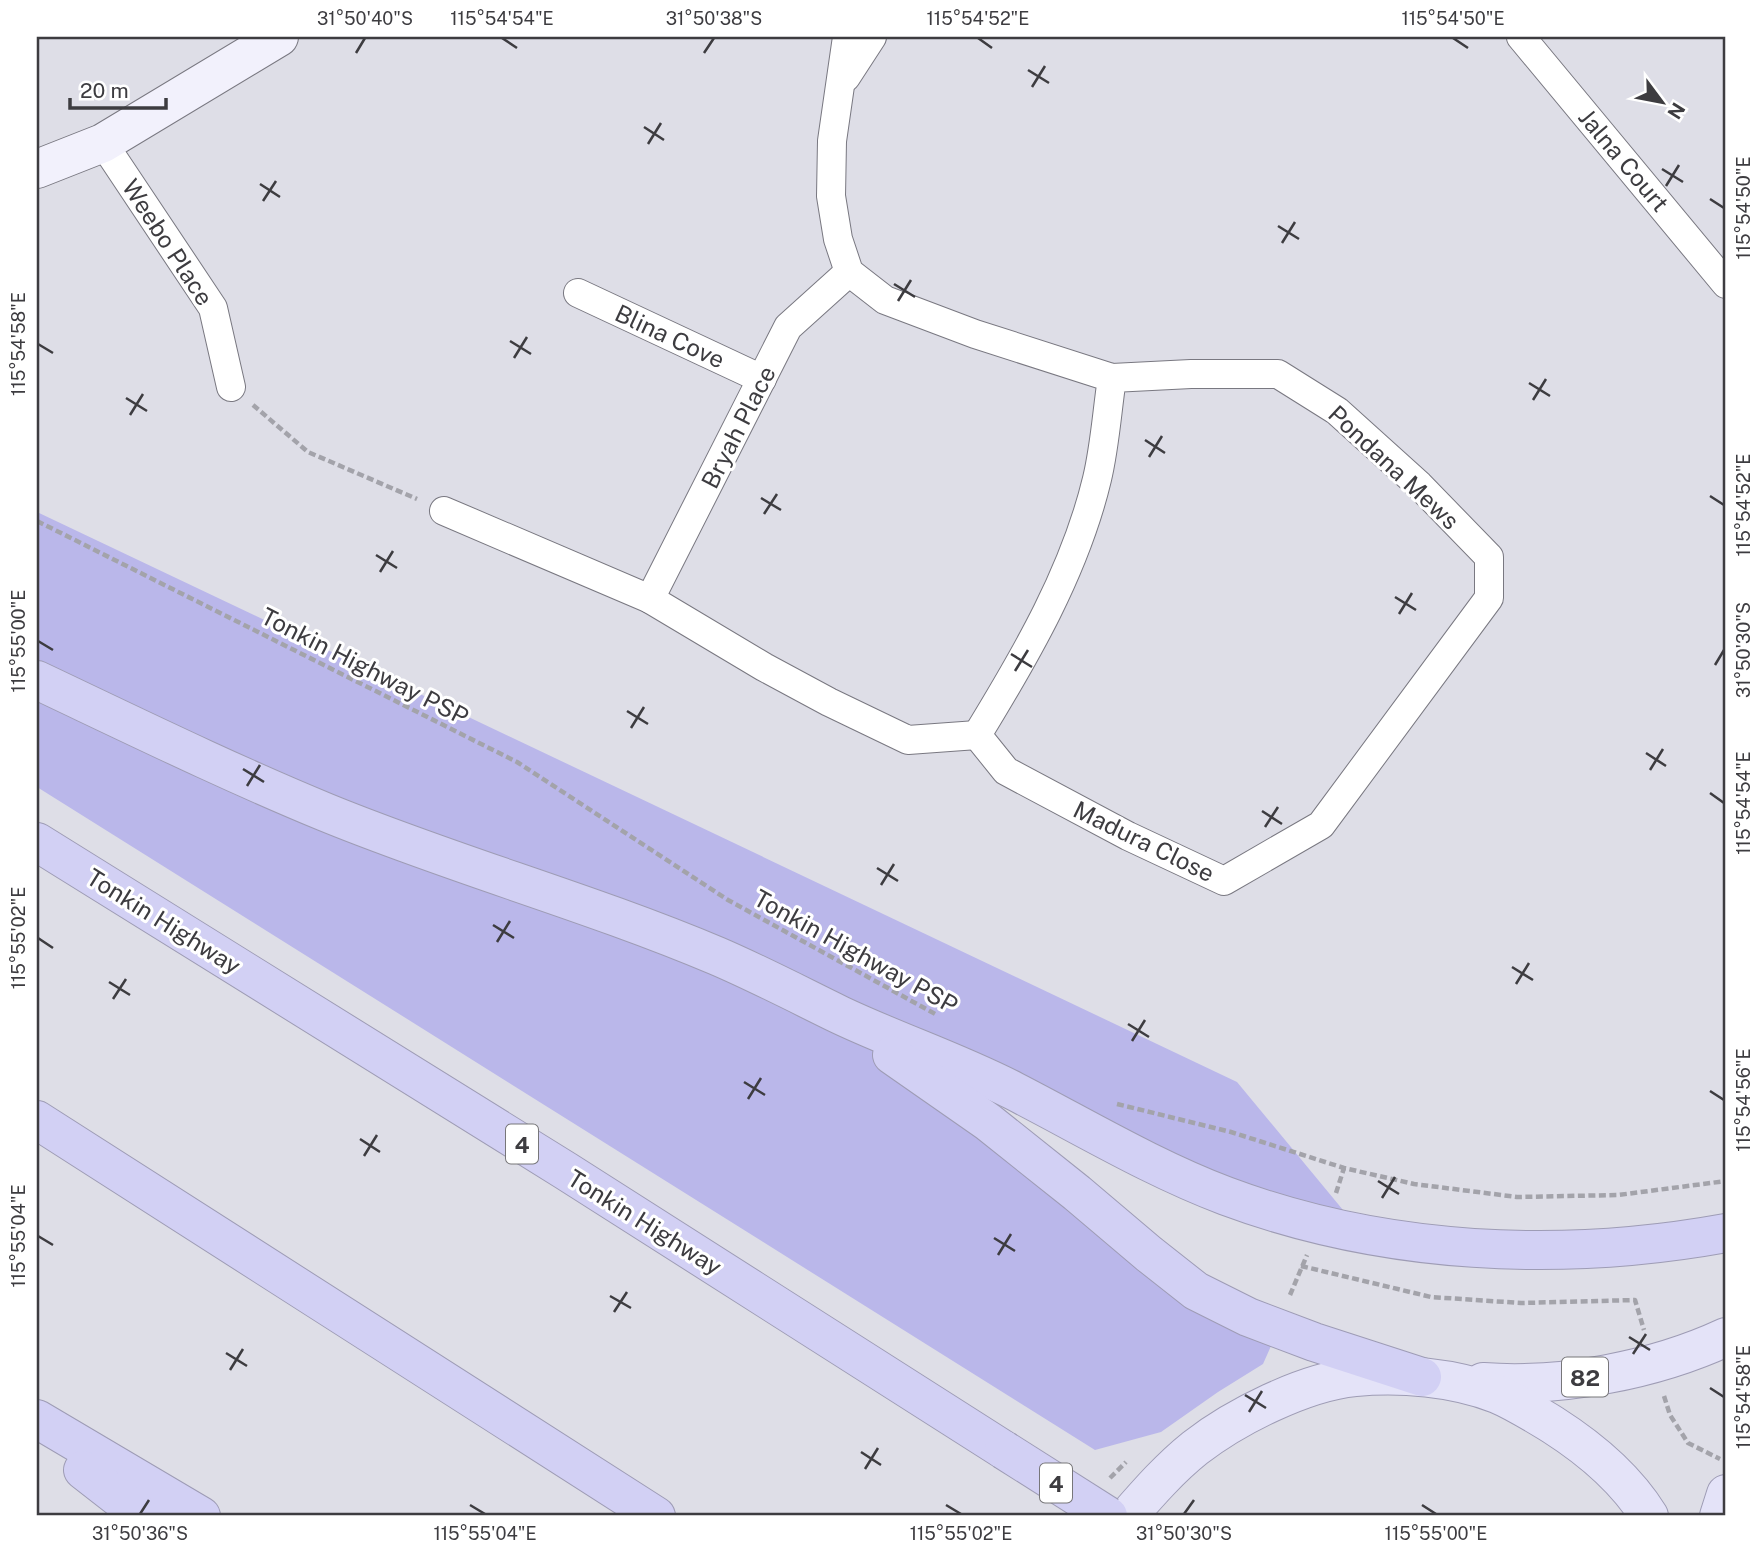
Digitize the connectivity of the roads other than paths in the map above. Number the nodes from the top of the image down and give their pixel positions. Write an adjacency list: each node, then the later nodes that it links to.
1 (279, 37): 6 (street)
2 (847, 37): 5 (street)
3 (872, 37): 5 (street)
4 (1521, 37): 9 (street, Jalna Court)
5 (841, 85): 8 (street)
6 (103, 142): 7 (street); 13 (street, Weebo Place)
7 (37, 169)
8 (849, 272): 11 (street, Pondana Mews); 12 (street, Bryah Place)
9 (1726, 284)
10 (578, 293): 12 (street, Blina Cove)
11 (1112, 378): 17 (street); 18 (street, Pondana Mews)
12 (762, 379): 15 (street, Bryah Place)
13 (231, 387)
14 (444, 511): 15 (street)
15 (650, 599): 17 (street)
16 (37, 680): 20 (highway)
17 (977, 735): 18 (street, Madura Close)
18 (1321, 825)
19 (37, 842): 28 (highway, Tonkin Highway / 4, bridge)
20 (838, 1014): 22 (highway); 24 (highway)
21 (37, 1120): 31 (highway)
22 (1726, 1233)
23 (1726, 1337): 24 (main road, 82)
24 (1430, 1378): 32 (main road); 33 (main road)
25 (37, 1419): 30 (highway)
26 (37, 1435): 29 (highway)
27 (1726, 1494): 34 (main road)
28 (1106, 1500)
29 (142, 1516)
30 (201, 1516)
31 (656, 1516)
32 (1128, 1516)
33 (1649, 1516)
34 (1718, 1516)

